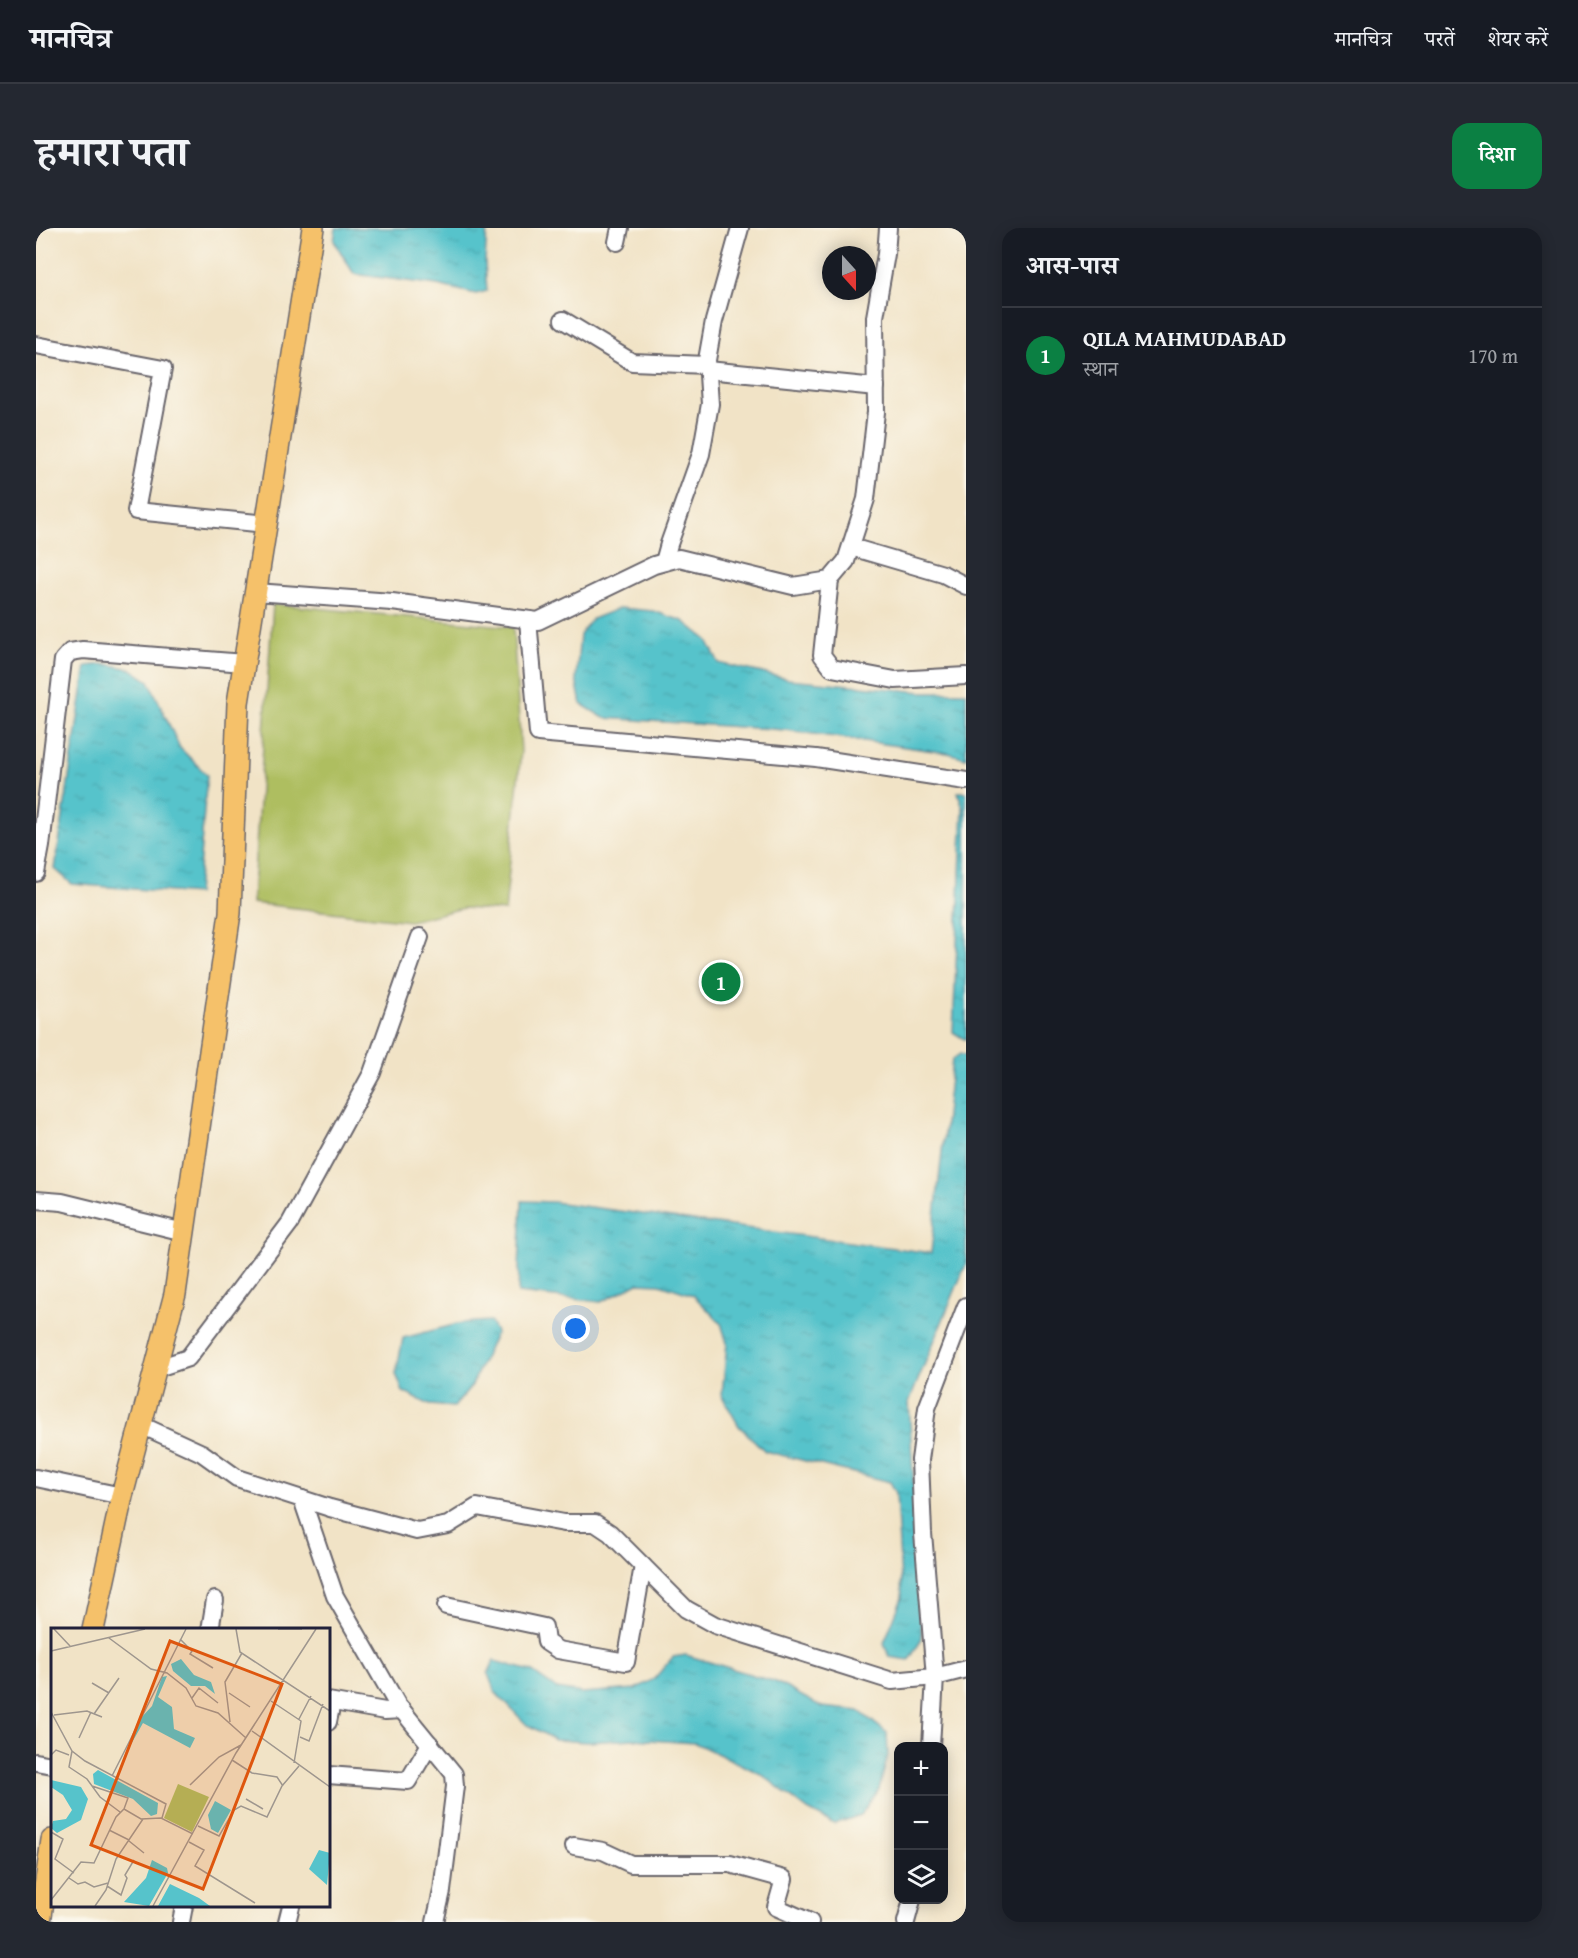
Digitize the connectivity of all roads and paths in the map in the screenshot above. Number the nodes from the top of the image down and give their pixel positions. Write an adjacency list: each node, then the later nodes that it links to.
1 (313, 228): 8 (main road)
2 (740, 228): 6 (street)
3 (888, 228): 7 (street)
4 (563, 320): 6 (street)
5 (36, 345): 8 (street)
6 (708, 368): 7 (street); 10 (street)
7 (876, 387): 9 (street)
8 (267, 524): 13 (main road)
9 (851, 547): 11 (street); 12 (street)
10 (664, 562): 11 (street); 14 (street)
11 (830, 580): 16 (street)
12 (966, 586)
13 (256, 592): 14 (street); 15 (main road)
14 (528, 620): 17 (street)
15 (244, 663): 18 (street); 21 (main road)
16 (966, 676)
17 (966, 781)
18 (36, 873)
19 (420, 937): 23 (street)
20 (36, 1200): 21 (street)
21 (184, 1232): 23 (main road)
22 (966, 1306): 34 (street)
23 (155, 1369): 24 (main road)
24 (141, 1425): 26 (main road); 27 (street)
25 (36, 1478): 26 (street)
26 (122, 1496): 31 (main road)
27 (302, 1499): 28 (street); 36 (street)
28 (643, 1566): 30 (street); 34 (street)
29 (214, 1600): 32 (street)
30 (446, 1606)
31 (93, 1628)
32 (210, 1628)
33 (966, 1669): 34 (street)
34 (935, 1677): 37 (street)
35 (330, 1701): 36 (street)
36 (402, 1710): 38 (street)
37 (931, 1742)
38 (430, 1744): 41 (street); 50 (street)
39 (36, 1762): 40 (street)
40 (51, 1765)
41 (330, 1775)
42 (574, 1846): 51 (street)
43 (51, 1847): 47 (main road)
44 (911, 1904): 52 (street)
45 (184, 1907): 48 (street)
46 (291, 1907): 49 (street)
47 (40, 1922)
48 (181, 1922)
49 (287, 1922)
50 (435, 1922)
51 (810, 1922)
52 (906, 1922)

